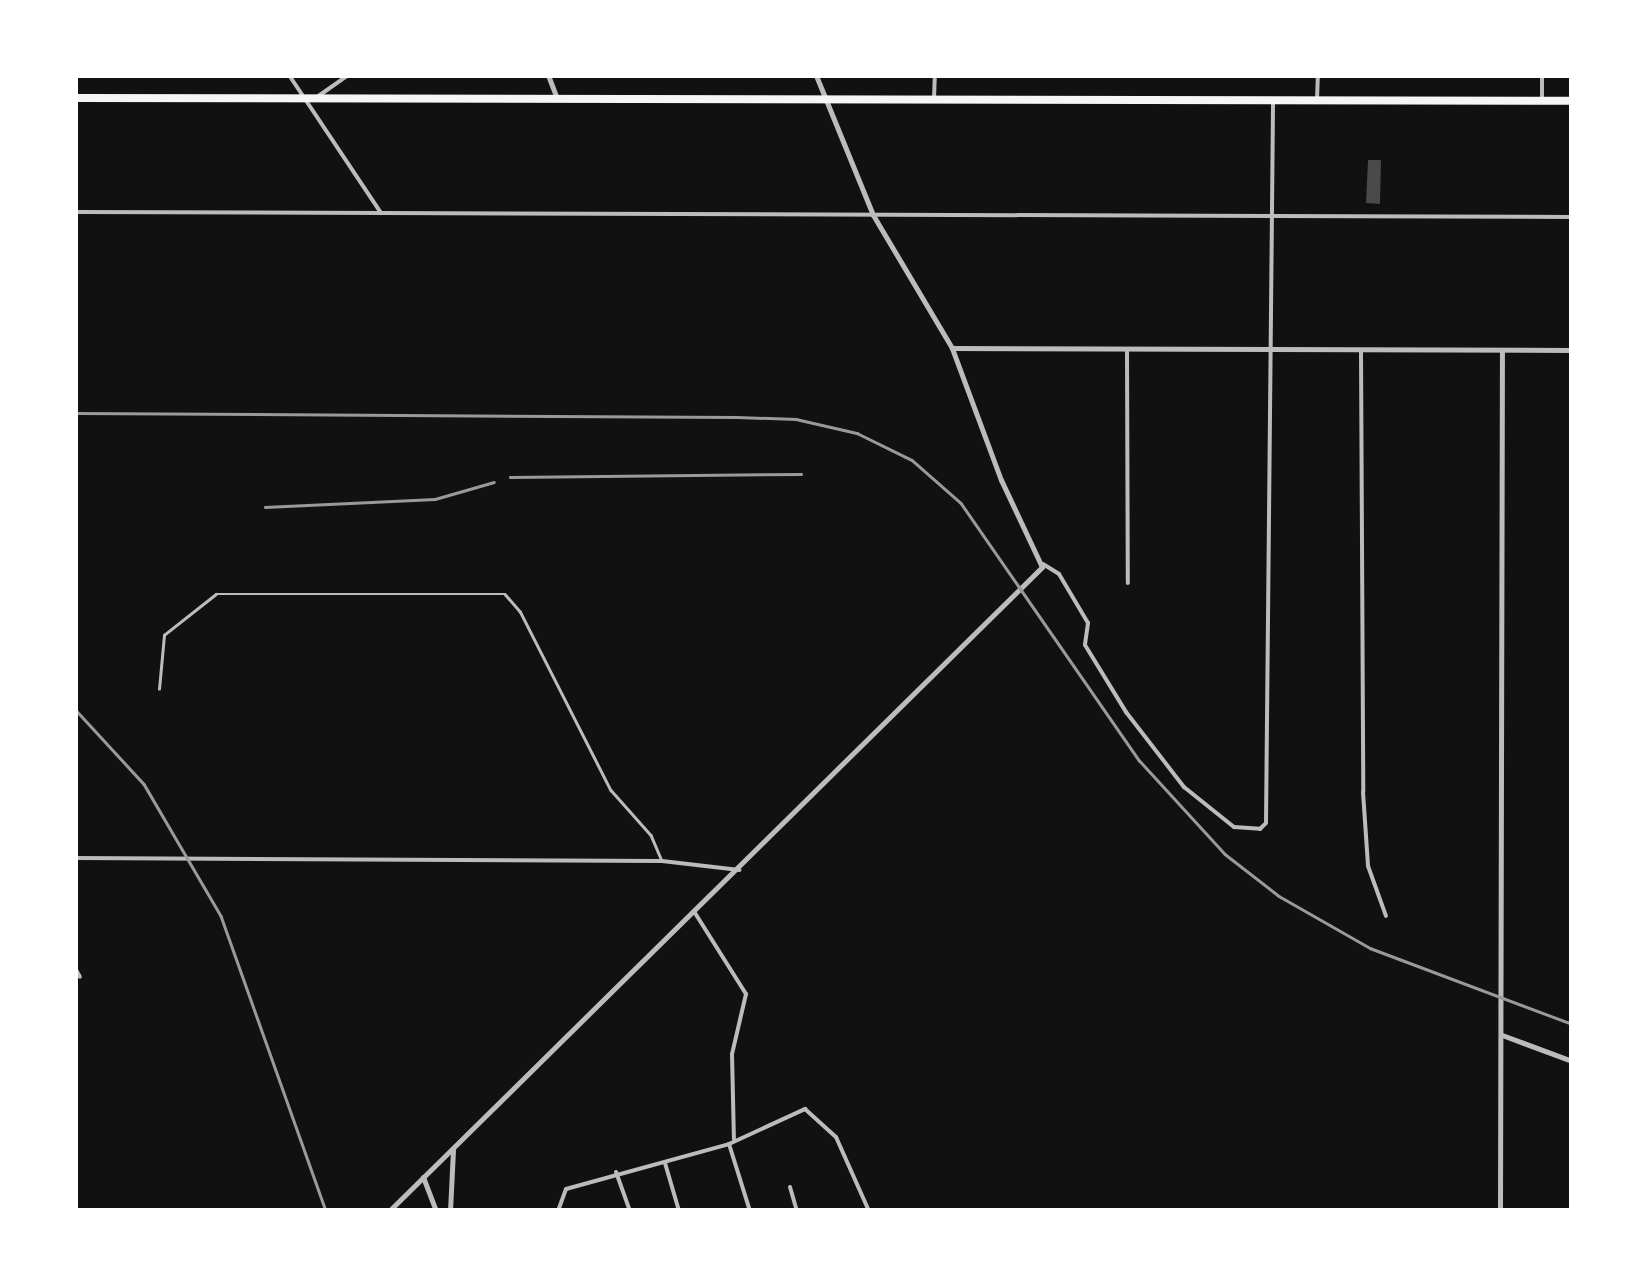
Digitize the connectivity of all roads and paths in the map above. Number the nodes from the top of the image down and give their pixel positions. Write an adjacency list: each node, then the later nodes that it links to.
1 (289, 75): 8 (street)
2 (348, 75): 9 (street)
3 (548, 75): 11 (street)
4 (816, 75): 12 (street)
5 (935, 75): 13 (street)
6 (1318, 75): 17 (street)
7 (1542, 75): 15 (street)
8 (304, 96): 9 (highway); 10 (highway); 19 (street)
9 (317, 96): 11 (highway)
10 (75, 98)
11 (557, 98): 12 (highway)
12 (826, 98): 13 (highway); 20 (street)
13 (934, 98): 14 (highway)
14 (1273, 101): 17 (highway); 21 (street)
15 (1542, 101): 16 (highway); 17 (highway)
16 (1572, 101)
17 (1317, 102)
18 (75, 212): 19 (street)
19 (381, 213): 20 (street)
20 (873, 215): 21 (street); 23 (street)
21 (1274, 215): 22 (street); 27 (street)
22 (1572, 217)
23 (952, 348): 26 (street); 29 (street)
24 (1572, 350): 25 (street)
25 (1502, 351): 28 (street); 39 (street)
26 (1127, 352): 27 (street); 30 (street)
27 (1272, 352): 28 (street); 29 (street)
28 (1361, 352): 36 (street)
29 (1043, 564): 34 (street)
30 (1128, 583)
31 (159, 688): 33 (lane)
32 (75, 858): 33 (street)
33 (662, 861): 34 (street)
34 (739, 870): 35 (street)
35 (694, 913): 41 (street); 42 (street)
36 (1386, 916)
37 (75, 968): 38 (street)
38 (80, 977)
39 (1502, 1035): 40 (street); 56 (street)
40 (1572, 1062)
41 (731, 1142): 43 (street); 53 (street); 55 (street)
42 (454, 1146): 45 (street); 49 (street)
43 (665, 1163): 44 (street); 52 (street)
44 (616, 1172): 50 (street); 51 (street)
45 (423, 1178): 47 (street); 48 (street)
46 (790, 1186): 54 (street)
47 (389, 1211)
48 (436, 1211)
49 (450, 1211)
50 (558, 1211)
51 (630, 1211)
52 (680, 1211)
53 (750, 1211)
54 (797, 1211)
55 (869, 1211)
56 (1500, 1211)

